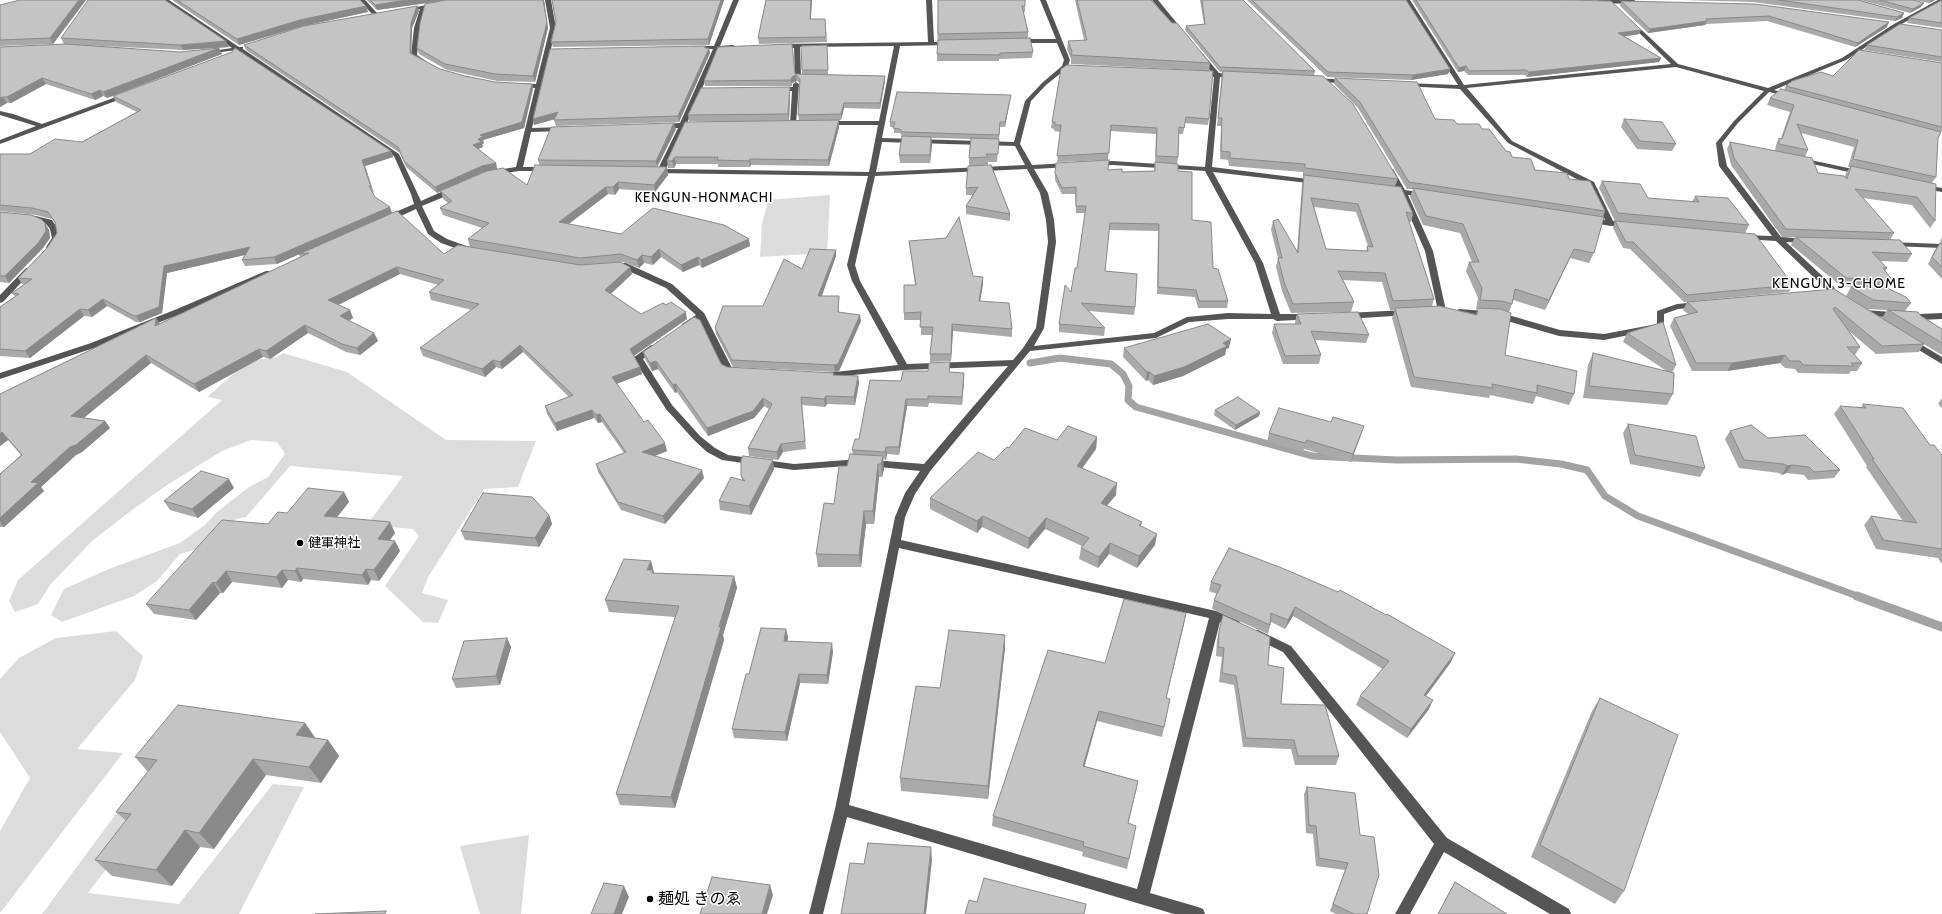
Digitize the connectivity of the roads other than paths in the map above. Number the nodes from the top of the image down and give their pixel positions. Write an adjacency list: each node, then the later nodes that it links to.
1 (165, 0): 40 (street)
2 (362, 0): 20 (street)
3 (548, 0): 41 (street)
4 (736, 0): 37 (street)
5 (929, 0): 31 (street)
6 (1043, 0): 29 (street)
7 (1155, 0): 28 (street)
8 (1407, 0): 66 (street)
9 (1942, 0): 17 (street)
10 (1590, 1): 11 (street)
11 (1610, 1): 12 (street); 16 (street)
12 (1642, 2)
13 (446, 4): 15 (street)
14 (1923, 5): 17 (street)
15 (424, 7): 18 (street); 49 (street)
16 (1616, 7)
17 (1930, 7): 24 (street)
18 (396, 11)
19 (382, 13): 20 (street)
20 (376, 14): 22 (street)
21 (1903, 15): 24 (street)
22 (368, 16)
23 (1627, 17): 48 (street)
24 (1910, 18): 26 (street)
25 (1888, 24): 26 (street)
26 (1896, 25): 27 (street); 44 (street)
27 (1911, 27)
28 (1188, 40)
29 (1059, 41): 30 (street); 50 (street)
30 (1006, 42)
31 (931, 43): 32 (street); 33 (street)
32 (961, 43)
33 (897, 44): 35 (street); 59 (street)
34 (775, 46): 35 (street)
35 (797, 46): 56 (street)
36 (246, 47): 40 (street)
37 (717, 47): 38 (street); 39 (street); 68 (street)
38 (739, 47)
39 (685, 48)
40 (238, 49): 45 (street); 47 (street); 109 (street)
41 (549, 51): 42 (street); 65 (street)
42 (557, 51)
43 (1198, 52): 53 (street)
44 (1855, 52): 46 (street); 72 (street)
45 (204, 53)
46 (1863, 53)
47 (225, 58)
48 (1676, 65): 66 (street); 72 (street)
49 (432, 66)
50 (1065, 67): 51 (street); 87 (street)
51 (1081, 68)
52 (1193, 74): 53 (street)
53 (1217, 75): 55 (street); 94 (street)
54 (1319, 75): 61 (street)
55 (1240, 76)
56 (798, 77): 57 (street); 67 (street)
57 (813, 77)
58 (883, 78): 59 (street)
59 (891, 78): 76 (street)
60 (1309, 80): 61 (street)
61 (1324, 81): 62 (street); 71 (street)
62 (1355, 82)
63 (1394, 84): 66 (street)
64 (511, 85): 65 (street)
65 (540, 86): 84 (street)
66 (1462, 87): 113 (street)
67 (794, 89): 70 (street); 77 (street)
68 (699, 90): 69 (street); 79 (street)
69 (707, 90)
70 (771, 90)
71 (1334, 90)
72 (1768, 90): 74 (street); 116 (street)
73 (134, 92): 81 (street)
74 (1798, 98)
75 (0, 113): 81 (street)
76 (881, 123): 78 (street); 85 (street)
77 (785, 124)
78 (822, 124)
79 (684, 125): 80 (street); 82 (street); 97 (street)
80 (707, 125)
81 (41, 126): 86 (street)
82 (653, 126)
83 (568, 128): 84 (street)
84 (529, 130): 93 (street)
85 (878, 140): 87 (street); 98 (street)
86 (0, 142)
87 (1017, 144): 92 (street)
88 (1796, 159): 100 (street)
89 (1090, 164): 94 (street)
90 (1387, 164): 107 (street)
91 (1075, 165): 92 (street)
92 (1030, 167): 98 (street); 136 (street)
93 (519, 169): 95 (street); 99 (street)
94 (1208, 169): 101 (street); 131 (street)
95 (558, 170)
96 (645, 171): 97 (street)
97 (661, 171): 98 (street)
98 (872, 174): 139 (street)
99 (487, 175)
100 (1873, 176)
101 (1325, 183)
102 (1911, 184): 106 (street)
103 (1942, 186): 106 (street)
104 (460, 187): 109 (street)
105 (1379, 189): 107 (street)
106 (1942, 190)
107 (1403, 192): 108 (street); 124 (street)
108 (1432, 196)
109 (418, 205): 112 (street); 120 (street)
110 (0, 214): 123 (street)
111 (1582, 219): 113 (street)
112 (376, 224)
113 (1611, 224): 114 (street)
114 (1634, 226)
115 (1733, 236): 116 (street)
116 (1779, 240): 117 (street); 125 (street)
117 (1818, 242)
118 (1880, 244): 119 (street)
119 (1942, 246)
120 (476, 251)
121 (610, 266): 127 (street)
122 (277, 269): 142 (street)
123 (0, 300)
124 (1708, 304)
125 (1857, 308): 129 (street); 132 (street)
126 (1414, 313): 128 (street)
127 (701, 315): 133 (street); 140 (street)
128 (1336, 316)
129 (1942, 316)
130 (1321, 317): 131 (street)
131 (1277, 318): 136 (street)
132 (1884, 325)
133 (676, 332)
134 (1903, 337): 137 (street)
135 (663, 341): 143 (street)
136 (1027, 349): 138 (street)
137 (1942, 361)
138 (1015, 363): 139 (street); 143 (street)
139 (904, 367): 141 (street)
140 (752, 372)
141 (820, 375)
142 (0, 376)
143 (927, 468): 144 (street)
144 (895, 543): 145 (street); 146 (street)
145 (1216, 615): 147 (street); 148 (street)
146 (842, 808): 148 (street); 149 (street)
147 (1442, 843): 151 (street); 152 (street)
148 (1142, 898): 150 (street)
149 (816, 914)
150 (1198, 914)
151 (1402, 914)
152 (1564, 914)

